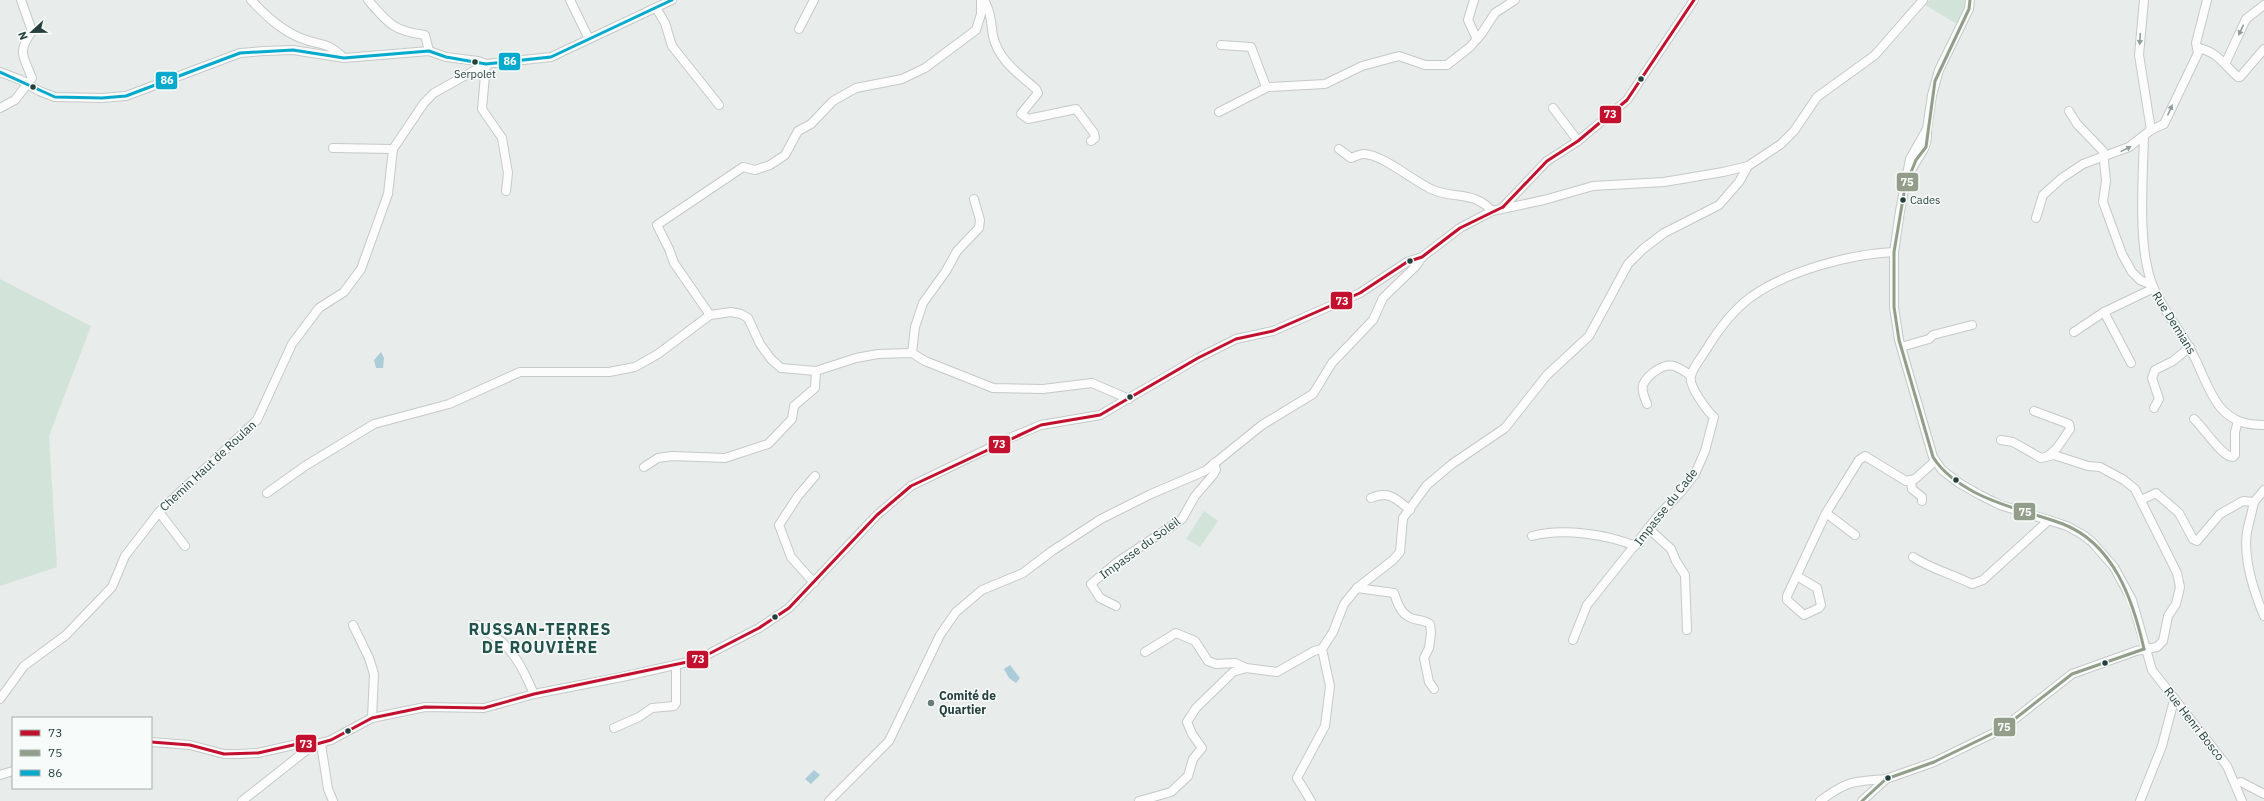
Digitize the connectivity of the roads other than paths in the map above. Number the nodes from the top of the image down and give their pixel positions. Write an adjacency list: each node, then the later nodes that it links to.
1 (21, 0): 29 (street)
2 (251, 0): 25 (street)
3 (368, 0): 24 (street)
4 (570, 0): 19 (street)
5 (672, 0): 17 (street)
6 (814, 0): 18 (street)
7 (981, 0): 54 (street)
8 (984, 0): 38 (street)
9 (1474, 0): 20 (street)
10 (1515, 0): 20 (street)
11 (1694, 0): 39 (street)
12 (1924, 0): 44 (street)
13 (1970, 0): 50 (street)
14 (2144, 0): 36 (street, one-way to 36)
15 (2207, 0): 22 (street)
16 (2264, 5): 26 (street, one-way to 26)
17 (656, 8): 19 (street); 31 (street)
18 (799, 29)
19 (589, 39): 27 (street)
20 (1477, 39): 30 (street)
21 (1221, 45): 30 (street)
22 (2198, 48): 26 (street); 36 (street, one-way to 22)
23 (2264, 49): 26 (street)
24 (429, 51): 25 (street); 27 (street)
25 (344, 58): 29 (street)
26 (2226, 62)
27 (486, 64): 41 (street, Chemin Haut de Roulan); 45 (street)
28 (0, 72): 29 (street)
29 (30, 84): 32 (street)
30 (1268, 87): 35 (street)
31 (720, 105)
32 (0, 108)
33 (1553, 108): 39 (street)
34 (2069, 111): 43 (street)
35 (1219, 112)
36 (2151, 130): 37 (street)
37 (2144, 136): 43 (street, one-way to 37); 52 (street, Rue Demians)
38 (1091, 141)
39 (1578, 141): 47 (street)
40 (333, 148): 41 (street)
41 (393, 148): 84 (street, Chemin Haut de Roulan)
42 (1339, 149): 48 (street)
43 (2105, 157): 49 (street); 52 (street)
44 (1748, 166): 47 (street); 83 (street)
45 (506, 191)
46 (974, 199): 59 (street)
47 (1503, 207): 48 (street)
48 (1492, 211): 51 (street)
49 (2036, 218)
50 (1894, 252): 57 (street); 62 (street)
51 (1422, 257): 63 (street); 73 (street)
52 (2151, 286): 53 (street); 58 (street, Rue Demians)
53 (2104, 312): 56 (street); 60 (street)
54 (710, 315): 61 (street); 78 (street)
55 (1972, 325): 57 (street)
56 (2074, 332)
57 (1901, 347): 72 (street)
58 (2190, 347): 65 (street); 68 (street, Rue Demians)
59 (912, 353): 61 (street); 63 (street)
60 (2131, 363)
61 (816, 371): 74 (street)
62 (1691, 376): 64 (street); 87 (street, Impasse du Cade)
63 (1129, 400): 94 (street)
64 (1647, 404)
65 (2154, 408)
66 (2034, 411): 71 (street)
67 (2194, 419): 68 (street)
68 (2238, 421): 69 (street, Rue Demians)
69 (2264, 425)
70 (2001, 440): 71 (street)
71 (2050, 455): 80 (street)
72 (1935, 461): 76 (street); 86 (street, Rue Henri Bosco)
73 (1214, 463): 96 (street, Impasse du Soleil); 122 (street)
74 (644, 467)
75 (815, 476): 94 (street)
76 (1911, 481): 81 (street); 85 (street)
77 (2264, 490): 82 (street)
78 (267, 493)
79 (1371, 498): 83 (street)
80 (2142, 500): 82 (street); 102 (street)
81 (1922, 501)
82 (2254, 502): 97 (street)
83 (1410, 510): 95 (street)
84 (159, 512): 90 (street); 109 (street, Chemin Haut de Roulan)
85 (1826, 513): 88 (street); 93 (street)
86 (2049, 520): 92 (street); 102 (street, Rue Henri Bosco)
87 (1648, 528): 91 (street, Impasse du Cade); 100 (street)
88 (1855, 535)
89 (1532, 536): 91 (street)
90 (185, 546)
91 (1635, 546): 101 (street, Impasse du Cade)
92 (1913, 557)
93 (1797, 576): 93 (street)
94 (814, 583): 105 (street)
95 (1356, 588): 103 (street); 107 (street)
96 (1116, 606)
97 (2264, 616)
98 (353, 625): 111 (street)
99 (477, 625): 108 (street)
100 (1687, 630)
101 (1573, 640)
102 (2144, 649): 110 (street, Rue Henri Bosco); 117 (street)
103 (1322, 650): 106 (street); 124 (street)
104 (1145, 652): 106 (street)
105 (676, 666): 108 (street); 112 (street)
106 (1246, 668): 123 (street)
107 (1434, 689)
108 (534, 694): 111 (street)
109 (0, 699)
110 (2176, 701): 118 (street, Rue Henri Bosco); 127 (street)
111 (372, 718): 114 (street)
112 (614, 728)
113 (152, 742): 114 (street)
114 (317, 744): 120 (street); 121 (street)
115 (12, 771): 116 (street)
116 (0, 775)
117 (1886, 779): 125 (street); 126 (street)
118 (2235, 784): 119 (street); 128 (street, Rue Henri Bosco)
119 (2264, 794)
120 (242, 801)
121 (333, 801)
122 (829, 801)
123 (1138, 801)
124 (1311, 801)
125 (1820, 801)
126 (1862, 801)
127 (2140, 801)
128 (2242, 801)

